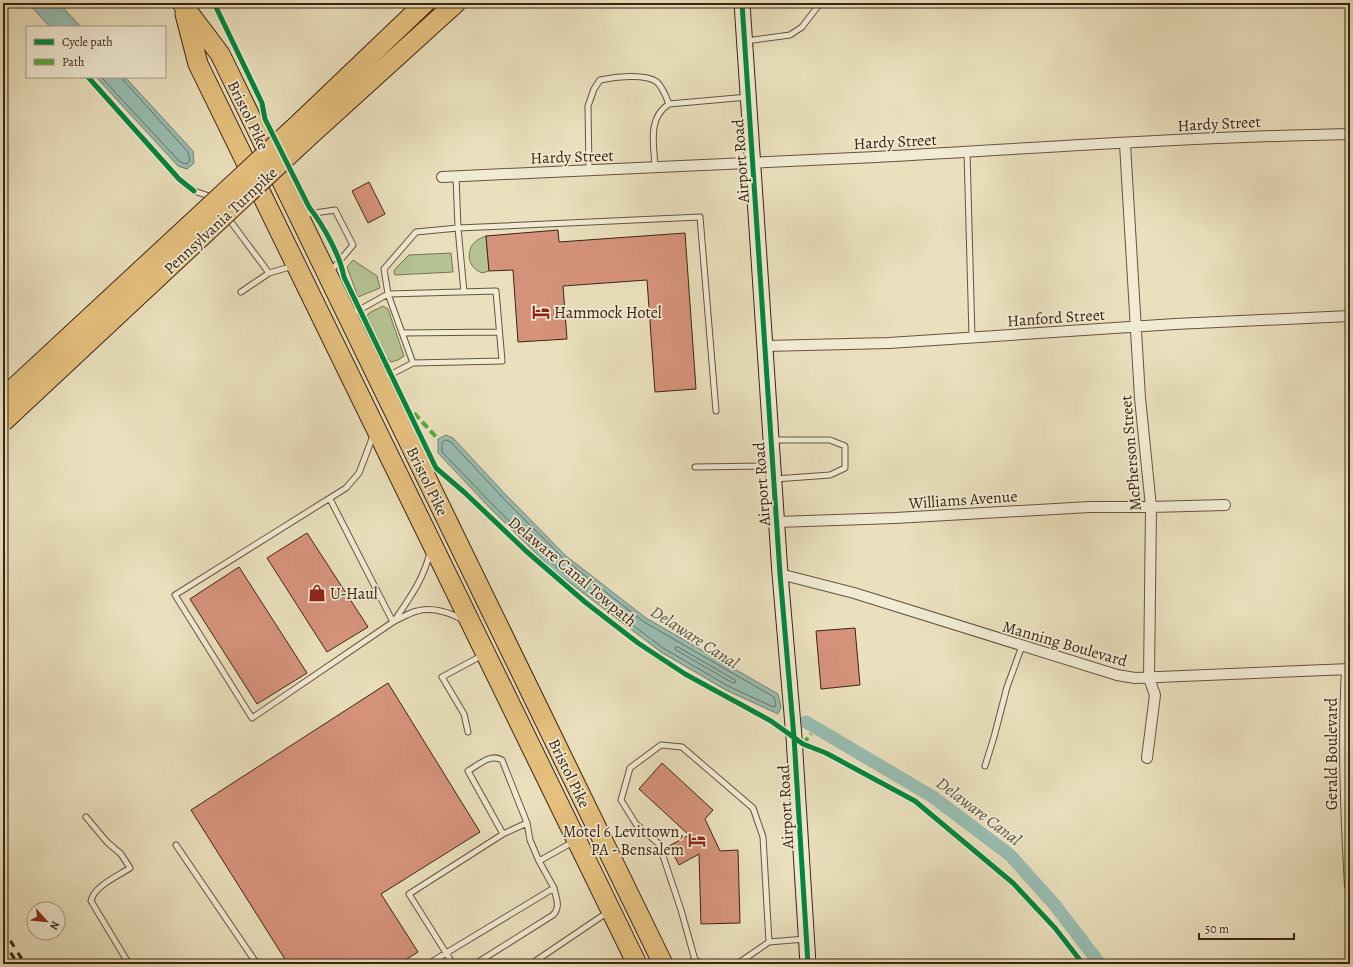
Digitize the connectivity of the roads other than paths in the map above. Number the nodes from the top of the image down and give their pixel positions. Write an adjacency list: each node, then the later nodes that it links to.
1 (425, 3): 9 (highway, Pennsylvania Turnpike)
2 (456, 3): 9 (highway, Pennsylvania Turnpike)
3 (742, 3): 6 (street, Airport Road)
4 (818, 3): 6 (lane)
5 (182, 4): 21 (highway, Bristol Pike); 23 (highway, Bristol Pike)
6 (745, 41): 7 (street, Airport Road)
7 (749, 97): 8 (lane); 13 (street, Airport Road)
8 (670, 104): 14 (lane); 15 (lane)
9 (300, 134): 38 (highway, Pennsylvania Turnpike, bridge); 40 (highway, Pennsylvania Turnpike, bridge)
10 (1350, 134): 11 (street, Hardy Street)
11 (1125, 144): 12 (street, Hardy Street); 31 (street, McPherson Street)
12 (968, 152): 13 (street, Hardy Street); 34 (lane)
13 (753, 164): 14 (street, Hardy Street); 35 (street, Airport Road)
14 (655, 167): 15 (street, Hardy Street)
15 (589, 170): 16 (street, Hardy Street)
16 (456, 176): 17 (street, Hardy Street); 22 (lane)
17 (442, 177)
18 (194, 191): 19 (lane)
19 (217, 203)
20 (222, 209): 24 (lane)
21 (298, 216): 25 (highway, Bristol Pike); 25 (lane)
22 (458, 228): 27 (lane); 28 (lane); 39 (lane)
23 (296, 266): 24 (lane); 41 (highway, Bristol Pike)
24 (269, 273): 26 (lane)
25 (327, 276): 29 (highway, Bristol Pike)
26 (241, 292)
27 (464, 292): 28 (lane); 32 (lane)
28 (388, 294): 29 (lane); 33 (lane)
29 (347, 316): 37 (highway, Bristol Pike)
30 (1350, 316): 31 (street, Hanford Street)
31 (1136, 327): 34 (street, Hanford Street); 47 (street, McPherson Street)
32 (499, 332): 33 (lane); 36 (lane)
33 (402, 333): 36 (lane)
34 (972, 337): 35 (street, Hanford Street)
35 (765, 346): 42 (street, Airport Road)
36 (413, 363): 37 (lane)
37 (379, 381): 80 (highway, Bristol Pike)
38 (3, 398)
39 (716, 411)
40 (3, 422)
41 (376, 429): 45 (lane); 49 (highway, Bristol Pike)
42 (771, 440): 44 (street, Airport Road); 44 (lane)
43 (695, 467): 44 (lane)
44 (773, 472): 48 (street, Airport Road)
45 (330, 499): 51 (lane); 51 (lane)
46 (1225, 505): 47 (street, Williams Avenue)
47 (1151, 507): 48 (street, Williams Avenue); 56 (street, McPherson Street)
48 (777, 522): 50 (street, Airport Road)
49 (432, 544): 51 (lane); 52 (highway, Bristol Pike)
50 (780, 574): 53 (street, Manning Boulevard); 69 (street, Airport Road)
51 (393, 622): 52 (lane)
52 (472, 626): 54 (highway, Bristol Pike)
53 (1022, 646): 56 (street, Manning Boulevard); 59 (lane)
54 (485, 654): 57 (lane); 63 (highway, Bristol Pike)
55 (1348, 669): 56 (street, Manning Boulevard); 66 (street, Gerald Boulevard)
56 (1149, 678): 58 (street, McPherson Street)
57 (468, 732)
58 (1147, 758)
59 (985, 766)
60 (86, 817): 73 (lane)
61 (527, 823): 62 (lane); 62 (lane); 65 (lane)
62 (504, 834): 71 (lane)
63 (576, 840): 65 (lane); 68 (highway, Bristol Pike)
64 (176, 845): 74 (lane)
65 (539, 861): 67 (lane)
66 (1350, 886)
67 (554, 888): 71 (lane); 77 (lane)
68 (611, 911): 78 (lane); 79 (highway, Bristol Pike)
69 (806, 939): 70 (lane); 84 (street, Airport Road)
70 (769, 942): 72 (lane); 83 (lane)
71 (445, 953): 75 (lane); 76 (lane)
72 (695, 960): 81 (lane); 82 (lane)
73 (129, 964)
74 (257, 964)
75 (428, 964)
76 (453, 964)
77 (476, 964)
78 (530, 964)
79 (637, 964)
80 (663, 964)
81 (687, 964)
82 (704, 964)
83 (738, 964)
84 (808, 964)

